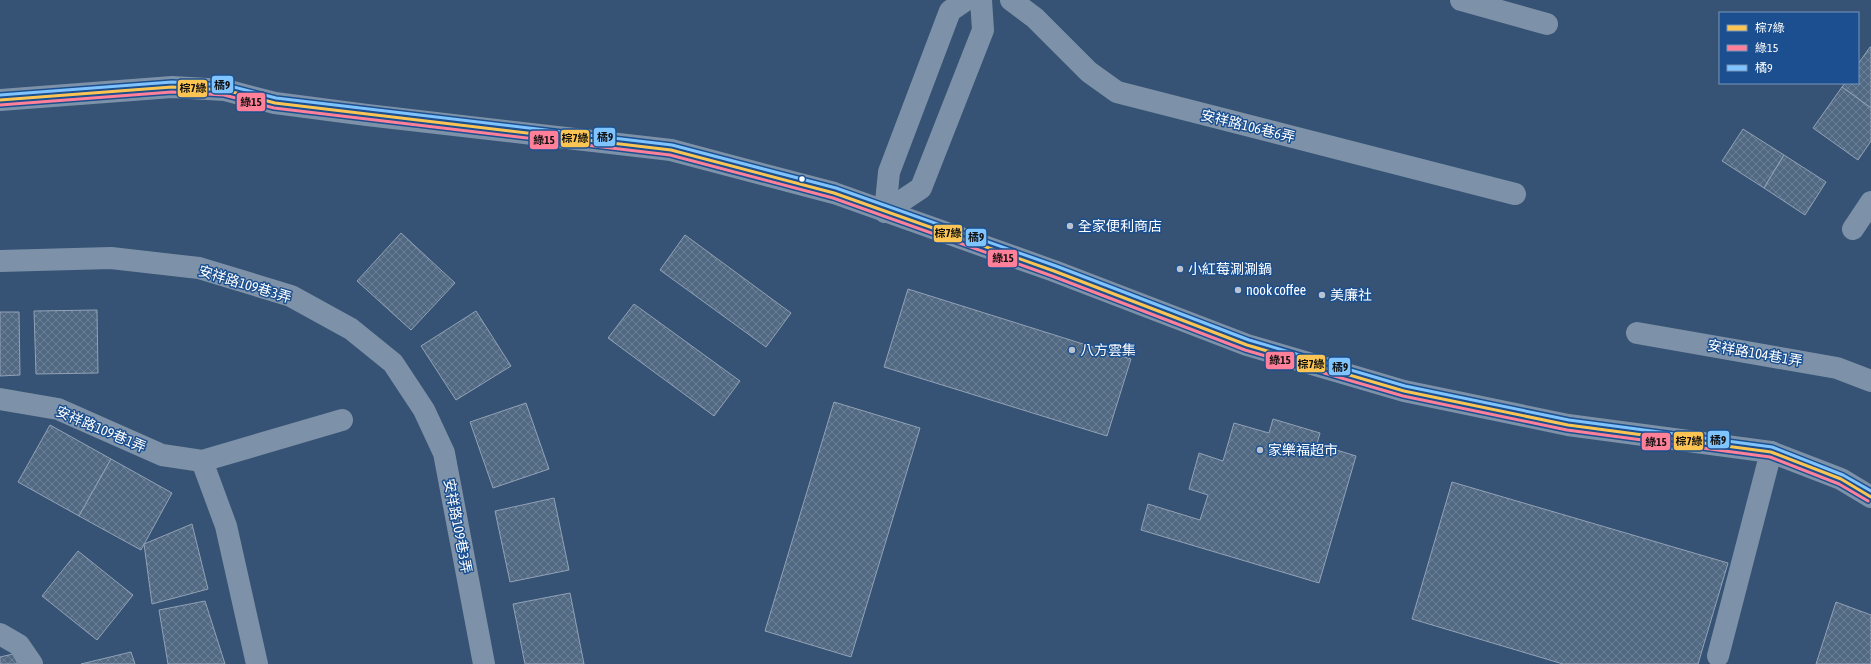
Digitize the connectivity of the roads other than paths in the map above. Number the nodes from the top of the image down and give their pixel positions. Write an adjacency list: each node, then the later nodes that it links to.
1 (966, 0): 9 (street)
2 (981, 0): 9 (street)
3 (1011, 0): 7 (street, 安祥路106巷6弄)
4 (1461, 0): 5 (street)
5 (1547, 24)
6 (0, 100): 9 (street)
7 (1515, 194)
8 (1871, 202): 10 (street)
9 (885, 212): 16 (street)
10 (1853, 229)
11 (0, 261): 23 (street, 安祥路109巷3弄)
12 (1637, 332): 13 (street, 安祥路104巷1弄)
13 (1871, 381)
14 (0, 399): 17 (street, 安祥路109巷1弄)
15 (342, 420): 17 (street, 安祥路109巷1弄)
16 (1771, 452): 18 (street); 20 (street)
17 (202, 461): 22 (street)
18 (1871, 497)
19 (0, 634): 21 (street)
20 (1718, 656)
21 (32, 664)
22 (257, 664)
23 (484, 664)

